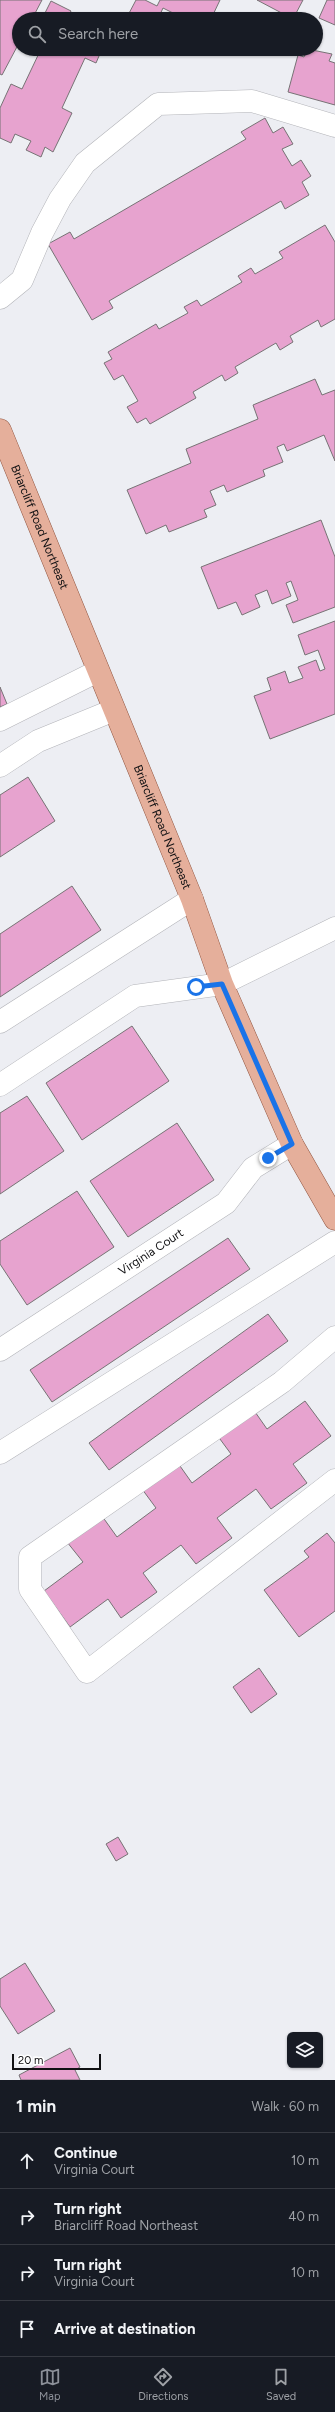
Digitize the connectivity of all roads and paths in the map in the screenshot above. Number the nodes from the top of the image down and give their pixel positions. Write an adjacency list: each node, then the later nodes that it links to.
1 (335, 126): 2 (street)
2 (0, 298)
3 (0, 430): 4 (main road, Briarcliff Road Northeast)
4 (8, 468): 5 (main road, Briarcliff Road Northeast)
5 (98, 671): 6 (main road, Briarcliff Road Northeast); 7 (street)
6 (114, 710): 8 (street); 9 (main road, Briarcliff Road Northeast)
7 (0, 720)
8 (0, 766)
9 (192, 899): 11 (main road, Briarcliff Road Northeast); 12 (street)
10 (335, 928): 11 (street)
11 (222, 984): 13 (street); 14 (main road, Briarcliff Road Northeast)
12 (0, 1022)
13 (0, 1085)
14 (292, 1144): 15 (main road, Briarcliff Road Northeast); 18 (street, Virginia Court)
15 (335, 1219)
16 (335, 1242): 19 (street)
17 (335, 1337): 20 (street)
18 (0, 1350)
19 (0, 1453)
20 (335, 1480)

